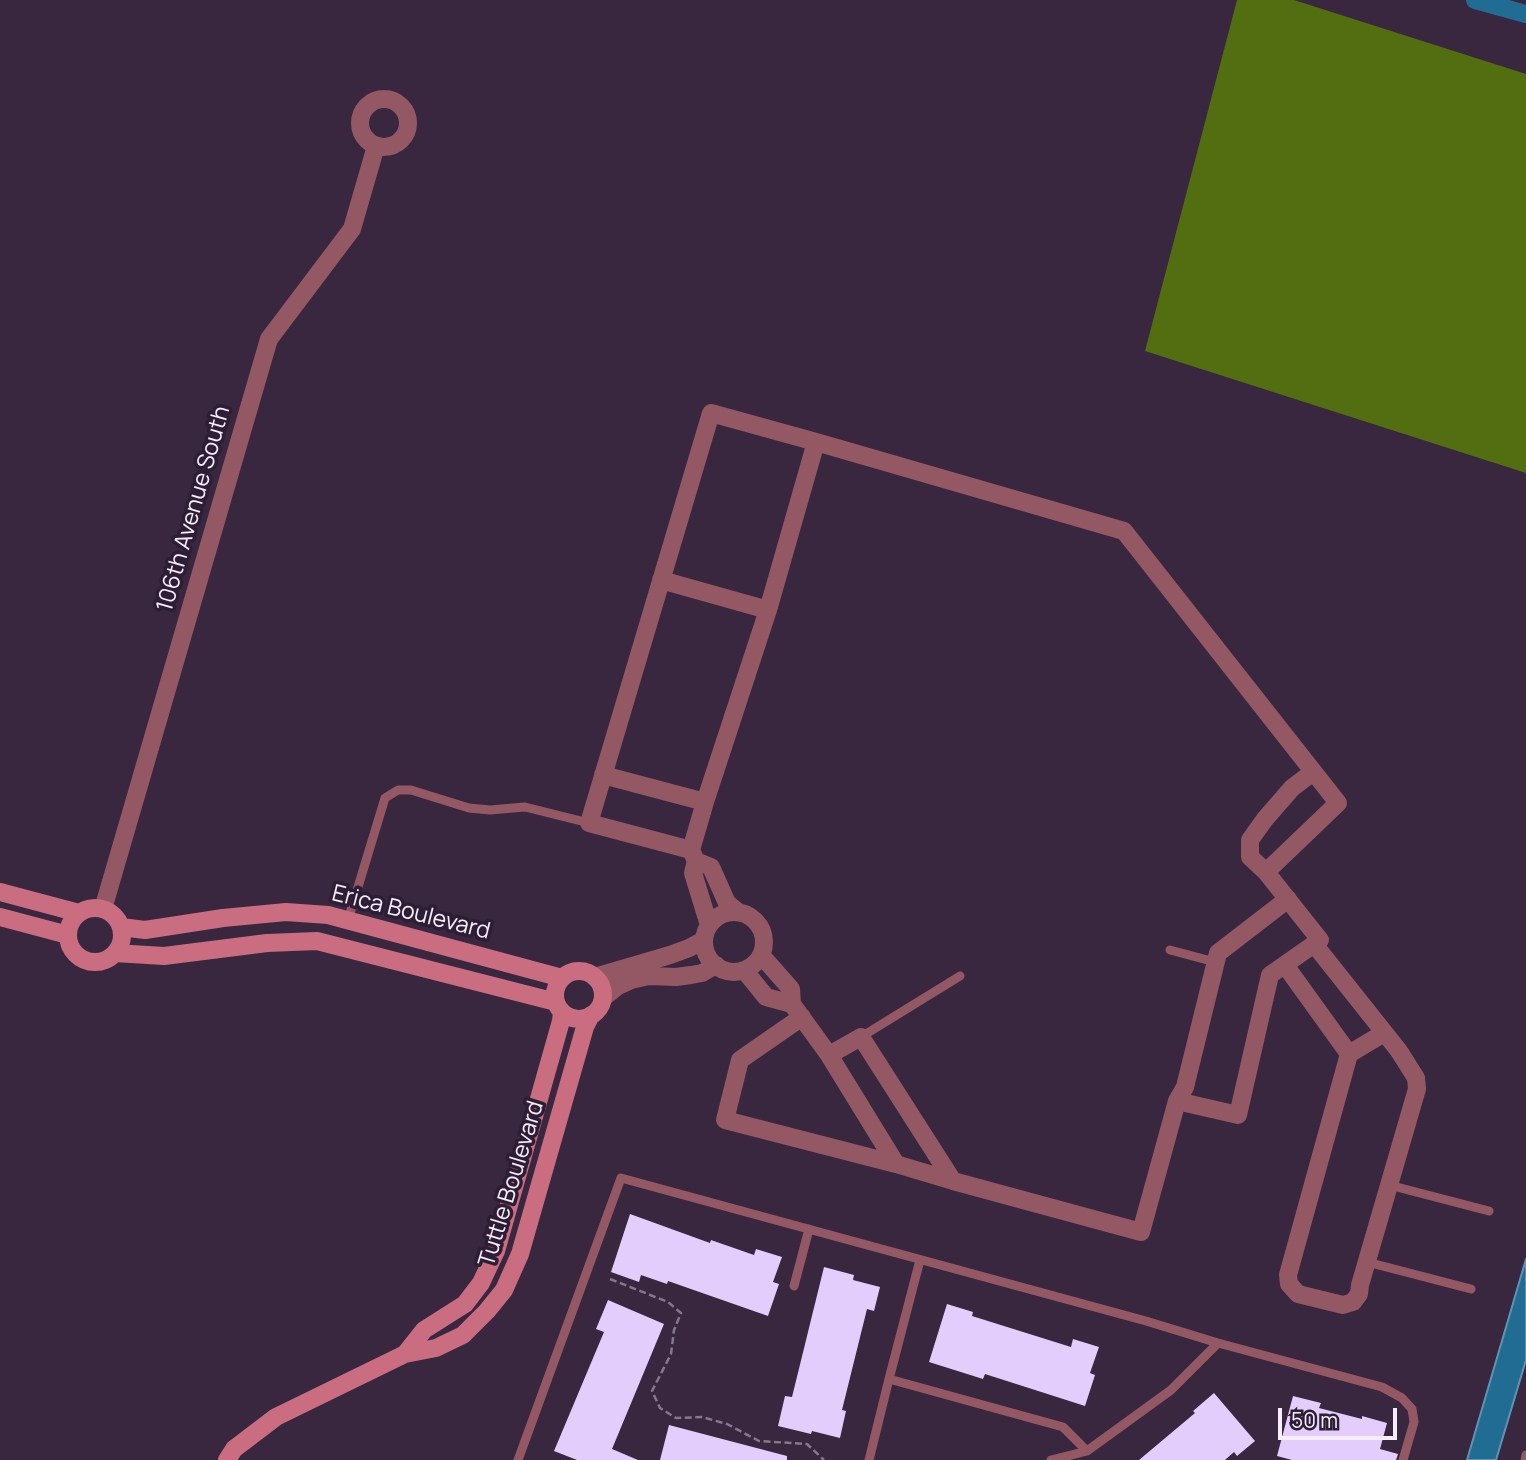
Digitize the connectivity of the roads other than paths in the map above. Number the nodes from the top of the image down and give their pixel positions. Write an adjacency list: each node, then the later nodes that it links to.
1 (376, 146): 13 (street, 106th Avenue South)
2 (816, 442): 3 (street); 4 (street); 5 (street)
3 (662, 580): 4 (street); 6 (street)
4 (768, 610): 7 (street)
5 (1313, 772): 10 (street); 10 (street)
6 (603, 775): 7 (street); 8 (street)
7 (705, 802): 9 (street)
8 (589, 823): 9 (street); 17 (lane)
9 (693, 856): 14 (street); 19 (street)
10 (1266, 872): 12 (street)
11 (0, 892): 15 (street)
12 (1288, 899): 21 (street); 25 (street)
13 (103, 909): 15 (street); 18 (street)
14 (738, 912): 19 (street); 24 (street)
15 (79, 913): 20 (street)
16 (0, 917): 20 (street)
17 (348, 920): 18 (street, Erica Boulevard); 31 (street, Erica Boulevard)
18 (121, 927): 23 (street)
19 (707, 932): 26 (street); 30 (street)
20 (68, 935): 23 (street)
21 (1314, 944): 27 (street); 36 (street)
22 (1170, 950): 25 (lane)
23 (115, 953): 33 (street)
24 (761, 955): 28 (street); 34 (street)
25 (1215, 962): 40 (street)
26 (716, 965): 28 (street); 32 (street)
27 (1285, 965): 38 (street); 40 (street)
28 (744, 970): 34 (street)
29 (960, 976): 37 (lane)
30 (595, 977): 31 (street); 32 (street)
31 (562, 978): 33 (street)
32 (603, 998): 35 (street)
33 (559, 1007): 35 (street); 51 (street, Tuttle Boulevard)
34 (797, 1010): 39 (street); 41 (street)
35 (591, 1015): 51 (street, Tuttle Boulevard)
36 (1384, 1033): 38 (street); 43 (street)
37 (861, 1037): 39 (street); 42 (street)
38 (1349, 1054): 47 (street)
39 (829, 1055): 41 (street)
40 (1177, 1101): 42 (street)
41 (896, 1164): 42 (street)
42 (953, 1181)
43 (1389, 1185): 44 (lane); 47 (street)
44 (1489, 1212)
45 (809, 1229): 46 (lane); 48 (lane); 55 (lane)
46 (920, 1260): 50 (lane); 52 (lane)
47 (1367, 1262): 49 (lane)
48 (794, 1286)
49 (1471, 1289)
50 (1218, 1343): 53 (lane); 58 (lane)
51 (405, 1354): 54 (street, Tuttle Boulevard)
52 (889, 1379): 53 (lane); 56 (lane)
53 (1087, 1451): 57 (lane)
54 (227, 1460)
55 (518, 1460)
56 (869, 1460)
57 (1051, 1460)
58 (1402, 1460)

